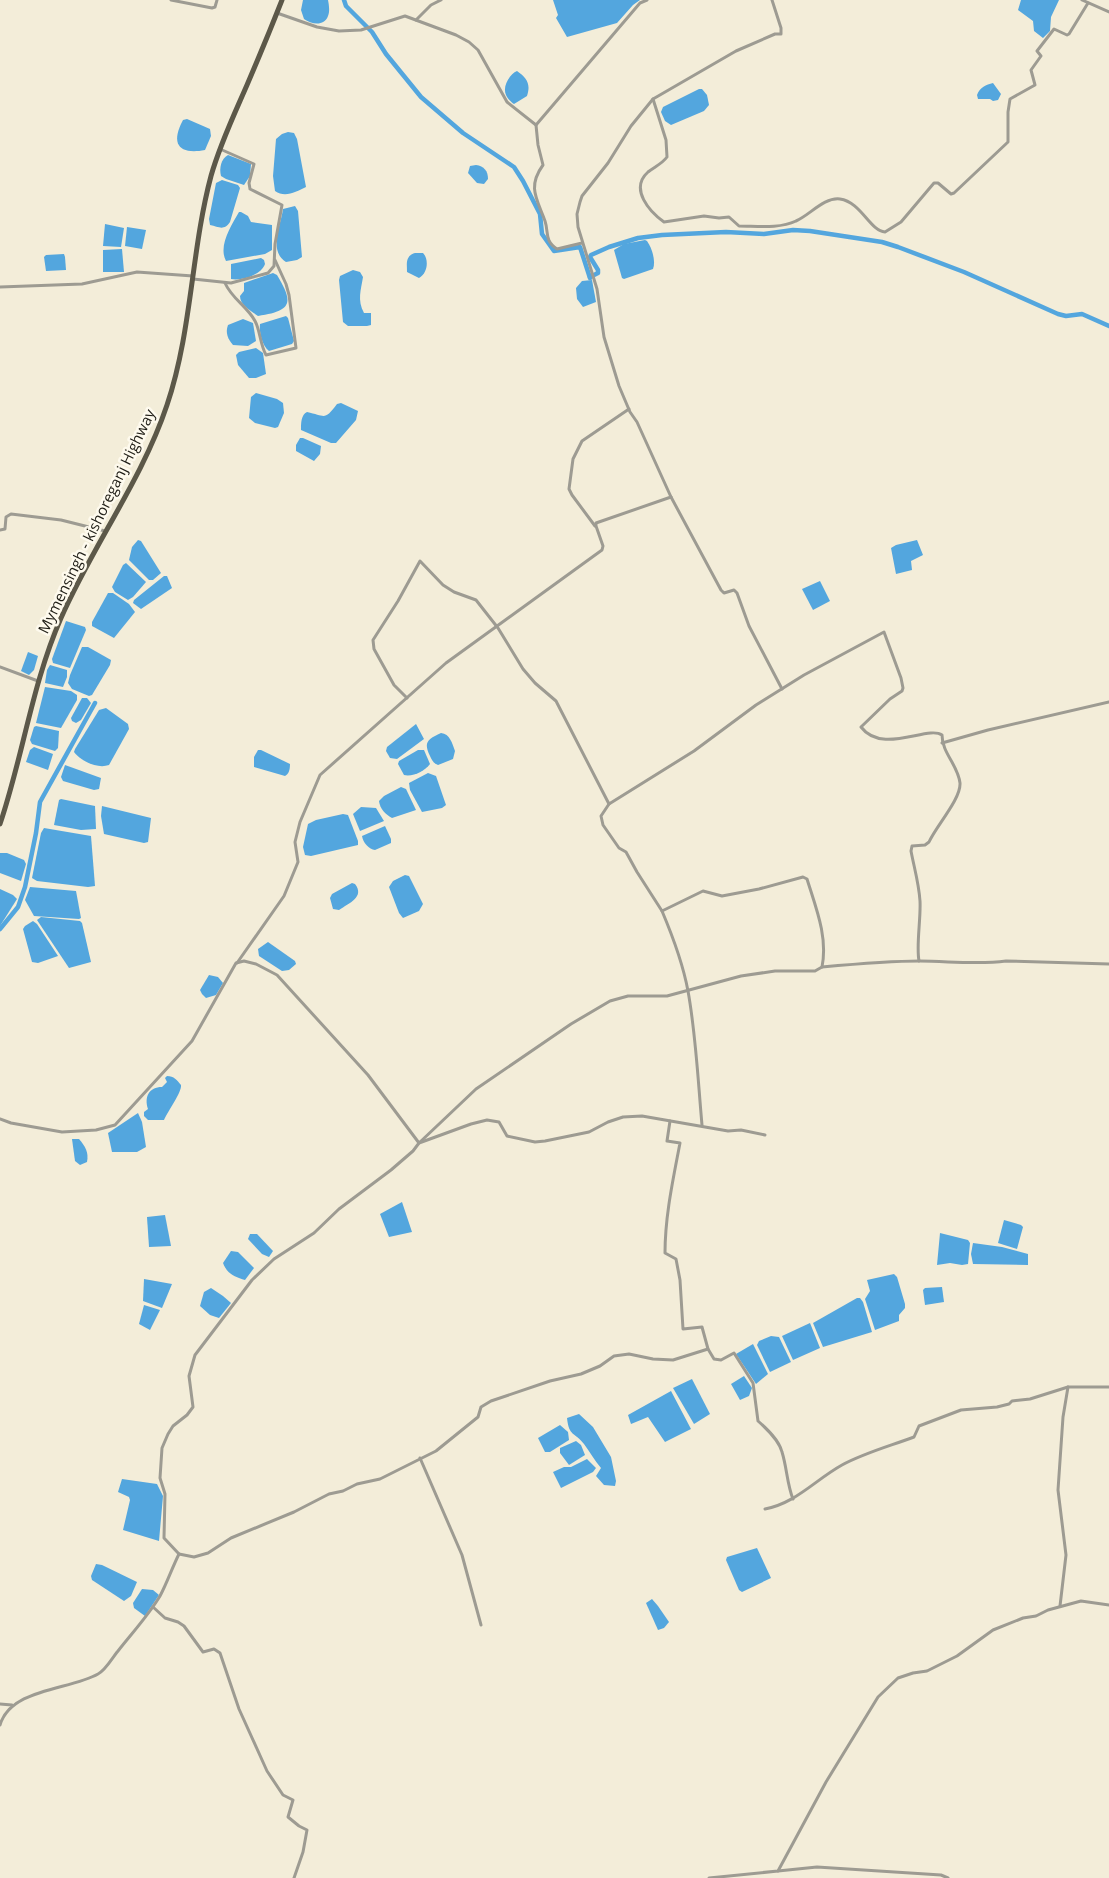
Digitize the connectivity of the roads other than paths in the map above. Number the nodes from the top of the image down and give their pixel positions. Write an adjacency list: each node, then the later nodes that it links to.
1 (172, 0): 2 (street)
2 (217, 0)
3 (282, 0): 10 (main road, Mymensingh - kishoreganj Highway)
4 (441, 0): 11 (street)
5 (647, 0): 13 (street)
6 (772, 0): 12 (street)
7 (1082, 0): 8 (street)
8 (1088, 2): 9 (street); 12 (street)
9 (1109, 12)
10 (277, 13): 11 (street); 14 (main road, Mymensingh - kishoreganj Highway)
11 (416, 20): 13 (street)
12 (653, 99): 15 (street)
13 (536, 124): 15 (street)
14 (220, 148): 16 (street); 17 (main road, Mymensingh - kishoreganj Highway)
15 (582, 243): 20 (street)
16 (275, 259): 18 (street); 18 (street)
17 (193, 278): 18 (street); 19 (street); 24 (main road, Mymensingh - kishoreganj Highway)
18 (225, 283)
19 (0, 287)
20 (629, 409): 21 (street); 22 (street)
21 (671, 497): 22 (street); 28 (street)
22 (596, 526): 25 (street)
23 (0, 530): 24 (street)
24 (105, 531): 27 (main road, Mymensingh - kishoreganj Highway)
25 (496, 626): 29 (street); 29 (street); 32 (street)
26 (0, 667): 27 (street)
27 (38, 681): 33 (main road, Mymensingh - kishoreganj Highway)
28 (782, 689): 31 (street); 32 (street)
29 (407, 698): 36 (street)
30 (1109, 702): 31 (street)
31 (942, 743): 35 (street)
32 (609, 804): 34 (street)
33 (0, 824)
34 (662, 911): 38 (street); 39 (street)
35 (920, 961): 37 (street); 38 (street)
36 (236, 963): 40 (street); 44 (street)
37 (1109, 964)
38 (822, 968): 39 (street)
39 (688, 990): 42 (street); 44 (street)
40 (0, 1119)
41 (670, 1121): 42 (street); 44 (street); 45 (street)
42 (702, 1125): 43 (street)
43 (765, 1134)
44 (419, 1143): 51 (street)
45 (708, 1349): 48 (street); 49 (street)
46 (1068, 1387): 47 (street); 49 (street); 53 (street)
47 (1109, 1387)
48 (420, 1458): 51 (street); 55 (street)
49 (793, 1499): 50 (street)
50 (765, 1509)
51 (179, 1554): 54 (street)
52 (1109, 1605): 53 (street)
53 (1060, 1606): 59 (street)
54 (153, 1607): 57 (street); 62 (street)
55 (480, 1625)
56 (0, 1704): 57 (street)
57 (13, 1705): 58 (street)
58 (0, 1725)
59 (778, 1871): 60 (street); 61 (street)
60 (718, 1877): 63 (street)
61 (940, 1877): 64 (street)
62 (294, 1878)
63 (709, 1878)
64 (948, 1878)

